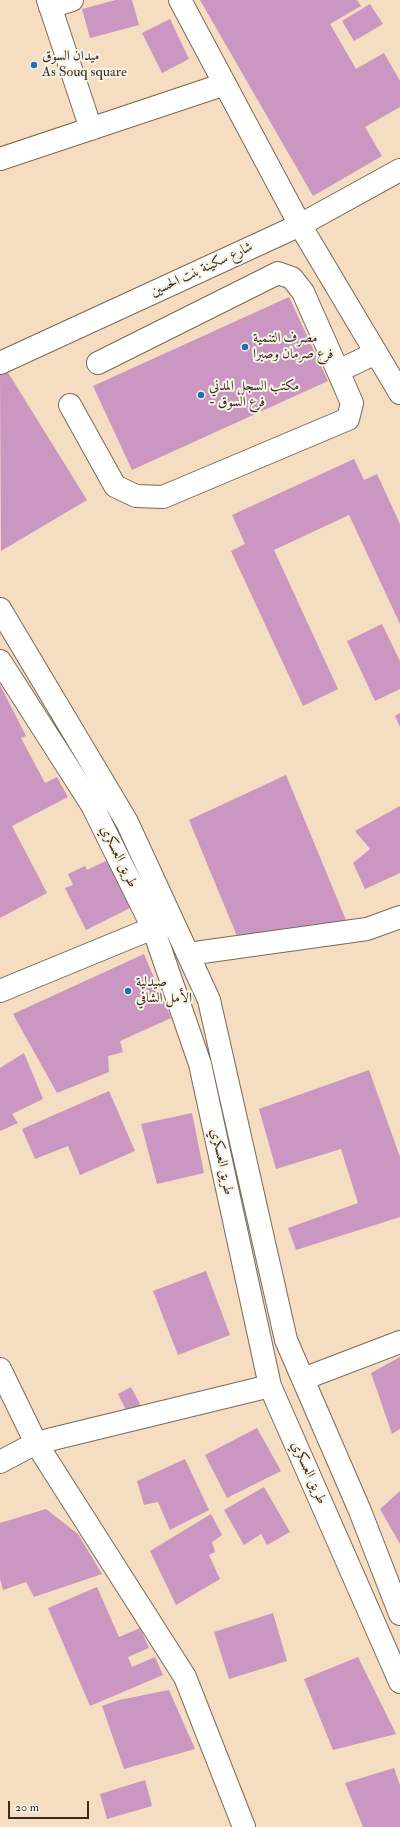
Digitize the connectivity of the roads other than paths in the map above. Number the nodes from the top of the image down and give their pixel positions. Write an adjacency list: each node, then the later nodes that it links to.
1 (72, 0): 3 (street)
2 (180, 0): 4 (street)
3 (49, 4): 5 (street)
4 (225, 84): 5 (street); 8 (street)
5 (91, 130): 6 (street)
6 (0, 159)
7 (400, 170): 8 (street, شارع سكينة بنت الحسين)
8 (300, 224): 9 (street); 11 (street, شارع سكينة بنت الحسين)
9 (376, 353): 12 (street); 13 (street)
10 (98, 363): 12 (street)
11 (0, 364)
12 (338, 371): 14 (street)
13 (400, 393)
14 (70, 405)
15 (0, 609): 19 (street, طريق العسكري)
16 (0, 661): 18 (street, طريق العسكري)
17 (400, 917): 19 (street)
18 (153, 928): 20 (street); 24 (street, طريق العسكري)
19 (188, 954): 23 (street, طريق العسكري)
20 (0, 991)
21 (400, 1342): 23 (street)
22 (0, 1369): 25 (street)
23 (303, 1379): 27 (street, طريق العسكري)
24 (270, 1386): 25 (street); 28 (street, طريق العسكري)
25 (36, 1443): 26 (street); 29 (street)
26 (0, 1462)
27 (400, 1614)
28 (400, 1682)
29 (244, 1827)

